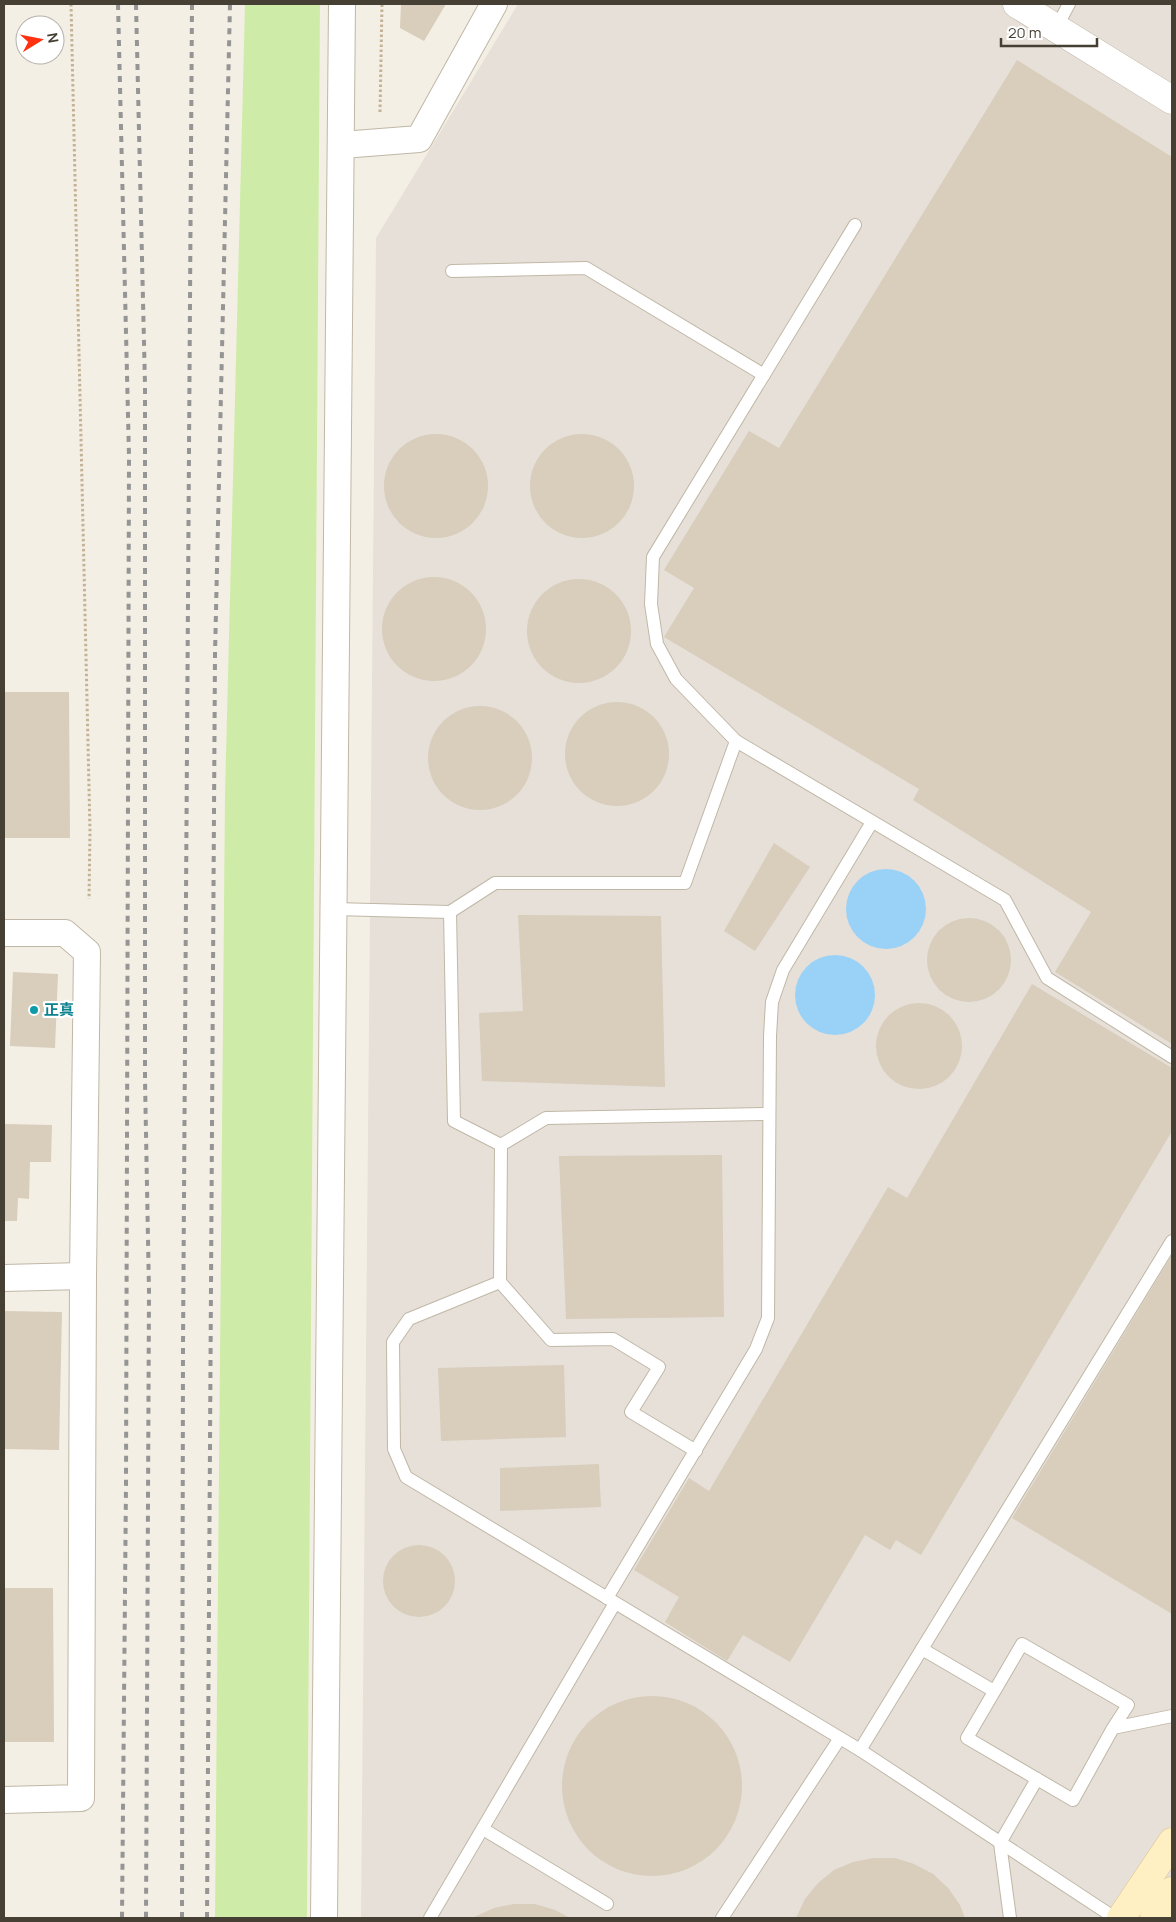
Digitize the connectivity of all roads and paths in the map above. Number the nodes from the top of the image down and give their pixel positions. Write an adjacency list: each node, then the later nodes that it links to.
1 (71, 4): 16 (path)
2 (342, 4): 10 (street)
3 (382, 4): 9 (path)
4 (494, 4): 9 (street)
5 (1017, 4): 7 (street)
6 (1069, 4): 7 (lane)
7 (1056, 28): 8 (street)
8 (1172, 100)
9 (379, 142): 10 (street)
10 (342, 145): 17 (street)
11 (856, 225): 13 (lane)
12 (452, 271): 13 (lane)
13 (764, 375): 14 (lane)
14 (736, 742): 15 (lane); 18 (lane)
15 (872, 822): 20 (lane); 21 (lane)
16 (89, 899)
17 (334, 909): 18 (lane); 42 (street)
18 (450, 912): 22 (lane)
19 (4, 933): 24 (street)
20 (1172, 1057)
21 (769, 1114): 22 (lane); 27 (lane)
22 (501, 1146): 26 (lane)
23 (1172, 1240): 29 (lane)
24 (83, 1276): 25 (street); 36 (street)
25 (4, 1278)
26 (500, 1282): 27 (lane); 28 (lane)
27 (696, 1450): 28 (lane)
28 (611, 1600): 33 (lane); 37 (lane)
29 (922, 1649): 30 (lane); 34 (lane)
30 (994, 1691): 32 (lane); 35 (lane)
31 (1172, 1716): 32 (lane)
32 (1113, 1728): 35 (lane)
33 (840, 1738): 34 (lane); 44 (lane)
34 (860, 1750): 39 (lane)
35 (1037, 1779): 39 (lane)
36 (4, 1800)
37 (483, 1829): 41 (lane); 43 (lane)
38 (1172, 1842): 47 (main road)
39 (1000, 1843): 45 (lane); 46 (lane)
40 (1172, 1891): 48 (main road)
41 (607, 1904)
42 (324, 1918)
43 (430, 1918)
44 (722, 1918)
45 (1010, 1918)
46 (1115, 1918)
47 (1121, 1918)
48 (1154, 1918)

